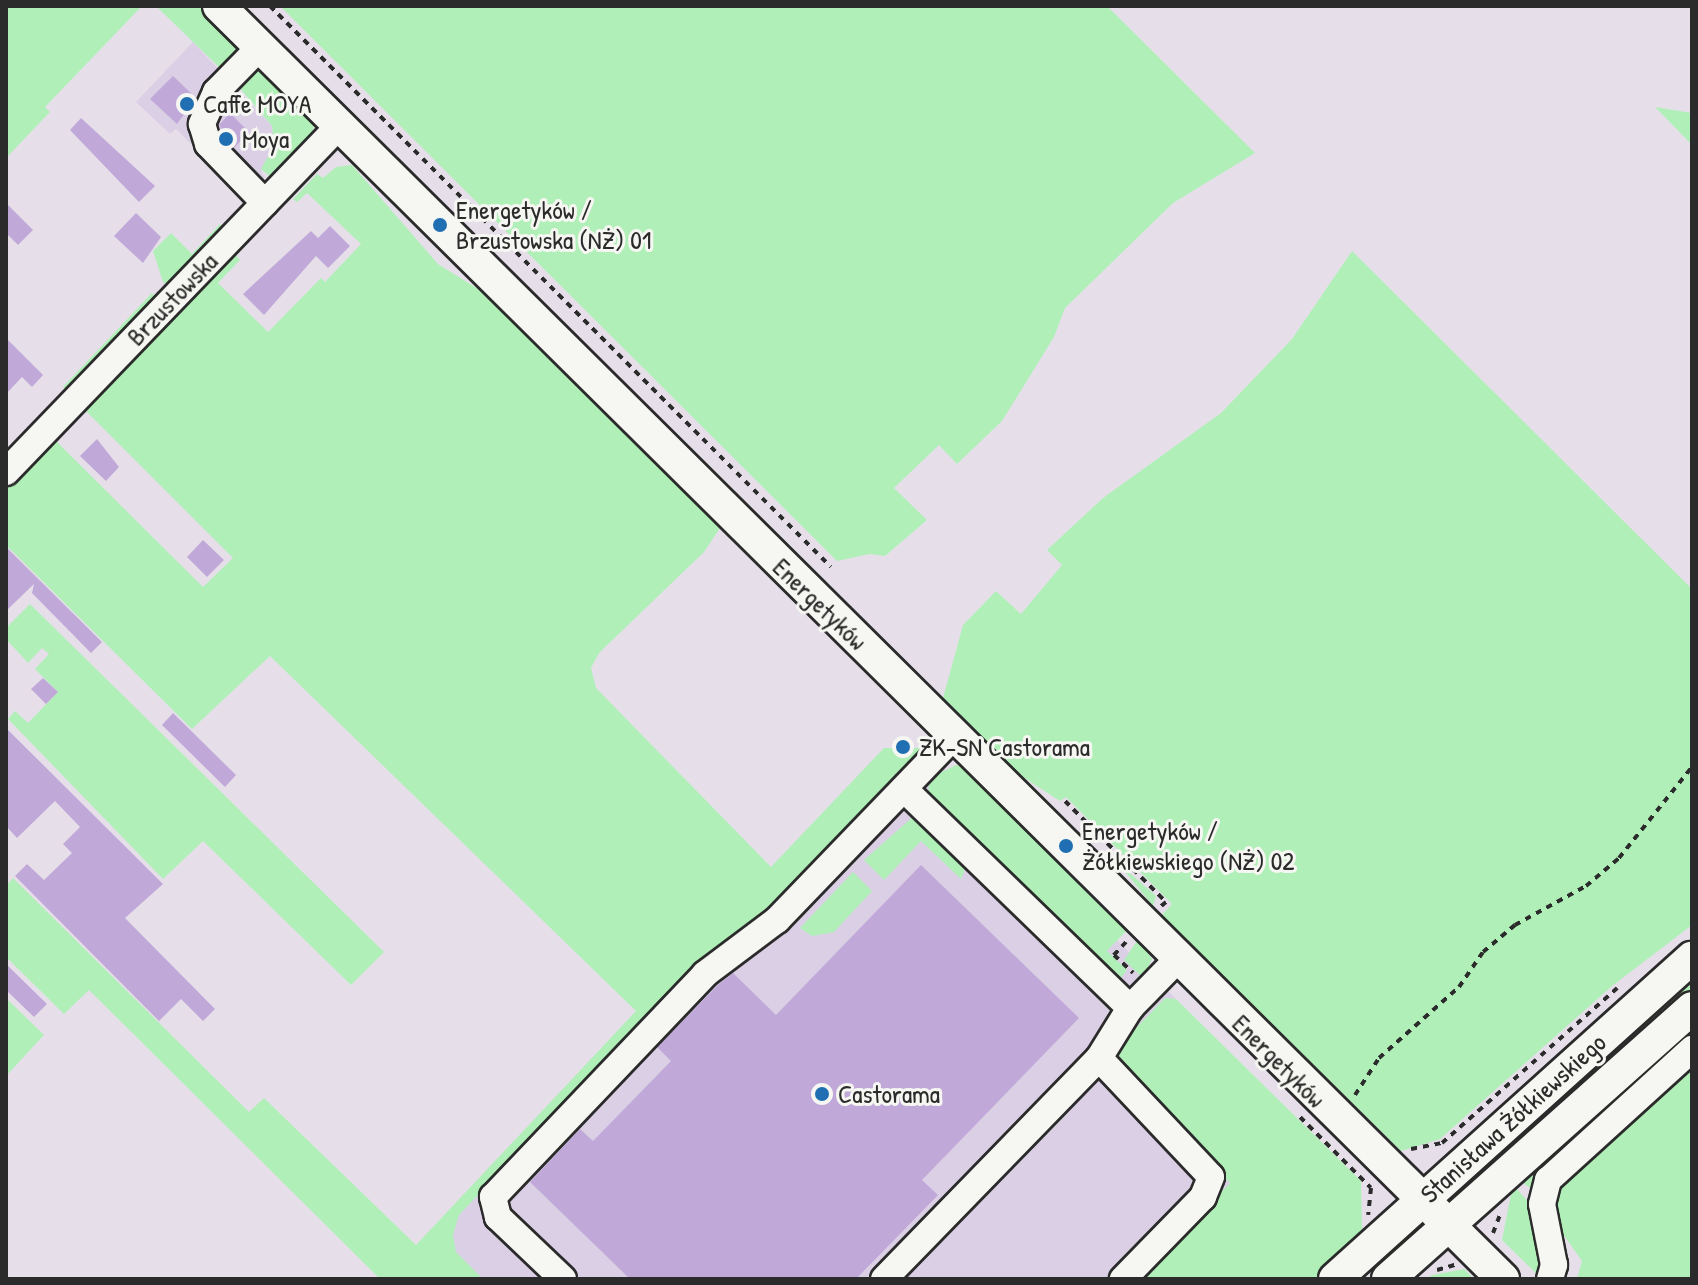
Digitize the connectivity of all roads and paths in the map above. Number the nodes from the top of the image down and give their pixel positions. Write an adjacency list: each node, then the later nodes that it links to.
1 (219, 6): 3 (main road, Energetyków)
2 (270, 6): 7 (path)
3 (260, 47): 4 (main road, Energetyków); 5 (street)
4 (339, 126): 5 (street, Brzustowska); 8 (main road, Energetyków)
5 (265, 203): 6 (street, Brzustowska)
6 (6, 472)
7 (831, 567)
8 (954, 736): 10 (street); 12 (main road, Energetyków)
9 (1692, 767): 17 (path)
10 (904, 789): 13 (street); 24 (street)
11 (1692, 958): 21 (main road, Stanisława Żółkiewskiego)
12 (1178, 959): 13 (street); 17 (main road, Energetyków)
13 (1130, 1008): 16 (street)
14 (1692, 1008): 23 (main road, Stanisława Żółkiewskiego)
15 (1692, 1049): 30 (street)
16 (1099, 1058): 25 (street); 26 (street)
17 (1334, 1115): 21 (main road, Energetyków)
18 (1465, 1123): 19 (path)
19 (1411, 1149)
20 (1371, 1188): 22 (path)
21 (1423, 1200): 23 (main road, Energetyków); 27 (main road, Stanisława Żółkiewskiego)
22 (1366, 1225)
23 (1449, 1225): 28 (main road, Stanisława Żółkiewskiego); 29 (main road, Energetyków)
24 (563, 1279)
25 (884, 1279)
26 (1123, 1279)
27 (1335, 1279)
28 (1388, 1279)
29 (1503, 1279)
30 (1550, 1279)

